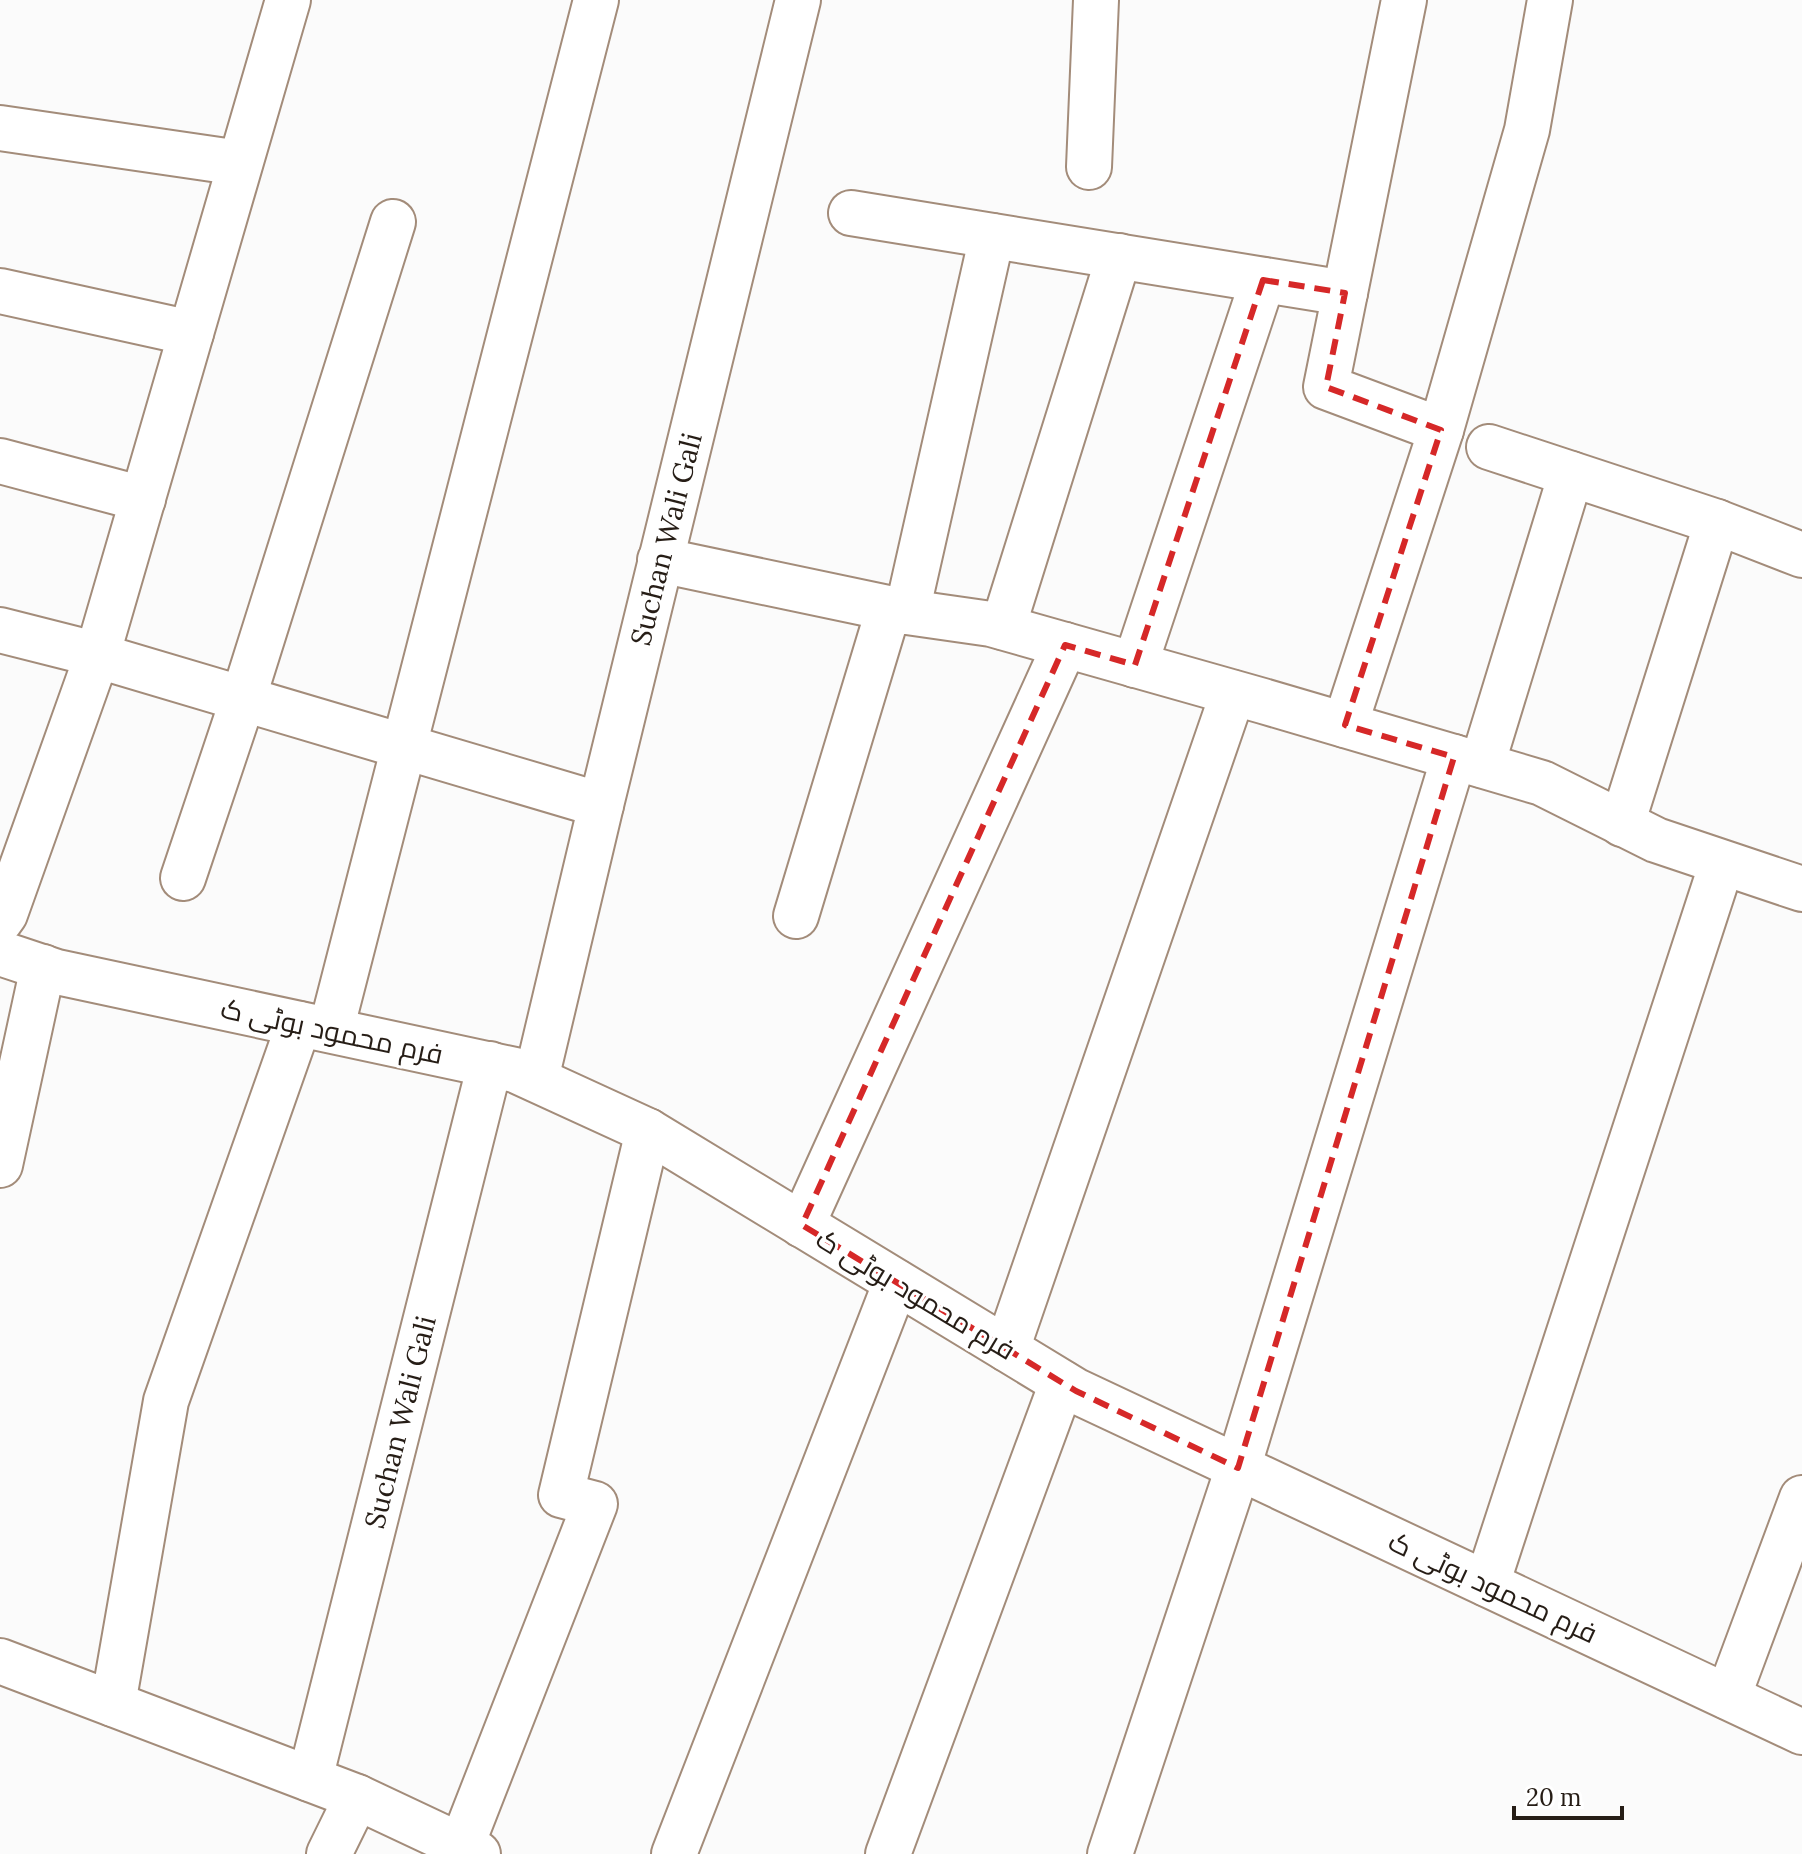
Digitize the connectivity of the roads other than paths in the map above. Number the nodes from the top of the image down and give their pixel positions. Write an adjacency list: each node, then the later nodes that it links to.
1 (288, 0): 8 (street)
2 (596, 0): 35 (street)
3 (798, 0): 25 (street, Suchan Wali Gali)
4 (1096, 0): 9 (street)
5 (1404, 0): 16 (street)
6 (1550, 0): 18 (street)
7 (0, 128): 8 (street)
8 (240, 163): 17 (street)
9 (1089, 167)
10 (851, 213): 12 (street)
11 (393, 222): 33 (street)
12 (992, 236): 13 (street); 26 (street)
13 (1119, 256): 14 (street); 27 (street)
14 (1263, 280): 16 (street); 31 (street)
15 (0, 291): 17 (street)
16 (1345, 293): 18 (street)
17 (191, 333): 22 (street)
18 (1441, 430): 34 (street)
19 (1489, 447): 21 (street)
20 (0, 461): 22 (street)
21 (1571, 474): 23 (street); 36 (street)
22 (143, 499): 30 (street)
23 (1717, 522): 24 (street); 38 (street)
24 (1802, 555)
25 (660, 560): 26 (street); 37 (street, Suchan Wali Gali)
26 (898, 610): 27 (street); 42 (street)
27 (1003, 627): 29 (street)
28 (0, 630): 30 (street)
29 (1065, 645): 31 (street); 51 (street)
30 (97, 656): 33 (street); 43 (street)
31 (1135, 665): 32 (street)
32 (1233, 693): 34 (street); 53 (street)
33 (243, 699): 35 (street); 40 (street)
34 (1345, 725): 36 (street)
35 (404, 747): 37 (street); 46 (street)
36 (1468, 761): 38 (street); 55 (street)
37 (601, 805): 48 (street, Suchan Wali Gali)
38 (1622, 824): 39 (street)
39 (1722, 863): 41 (street); 57 (street)
40 (183, 878)
41 (1802, 889)
42 (796, 916)
43 (0, 921)
44 (0, 953): 45 (street, فرم محمود بوٹی ک)
45 (43, 967): 46 (street, فرم محمود بوٹی ک); 50 (street)
46 (315, 1027): 47 (street, فرم محمود بوٹی ک); 60 (street)
47 (490, 1064): 48 (street, فرم محمود بوٹی ک); 62 (street, Suchan Wali Gali)
48 (536, 1079): 49 (street, فرم محمود بوٹی ک)
49 (648, 1131): 51 (street, فرم محمود بوٹی ک); 64 (street)
50 (0, 1165)
51 (802, 1225): 52 (street, فرم محمود بوٹی ک)
52 (896, 1282): 53 (street, فرم محمود بوٹی ک); 66 (street)
53 (1007, 1349): 54 (street, فرم محمود بوٹی ک)
54 (1062, 1383): 55 (street, فرم محمود بوٹی ک); 67 (street)
55 (1238, 1468): 57 (street, فرم محمود بوٹی ک); 68 (street)
56 (1802, 1498): 59 (street)
57 (1487, 1584): 59 (street, فرم محمود بوٹی ک)
58 (0, 1661): 60 (street)
59 (1728, 1697): 61 (street, فرم محمود بوٹی ک)
60 (113, 1704): 62 (street)
61 (1802, 1732)
62 (310, 1779): 63 (street)
63 (357, 1797): 64 (street); 65 (street)
64 (470, 1851)
65 (329, 1854)
66 (674, 1854)
67 (888, 1854)
68 (1110, 1854)

